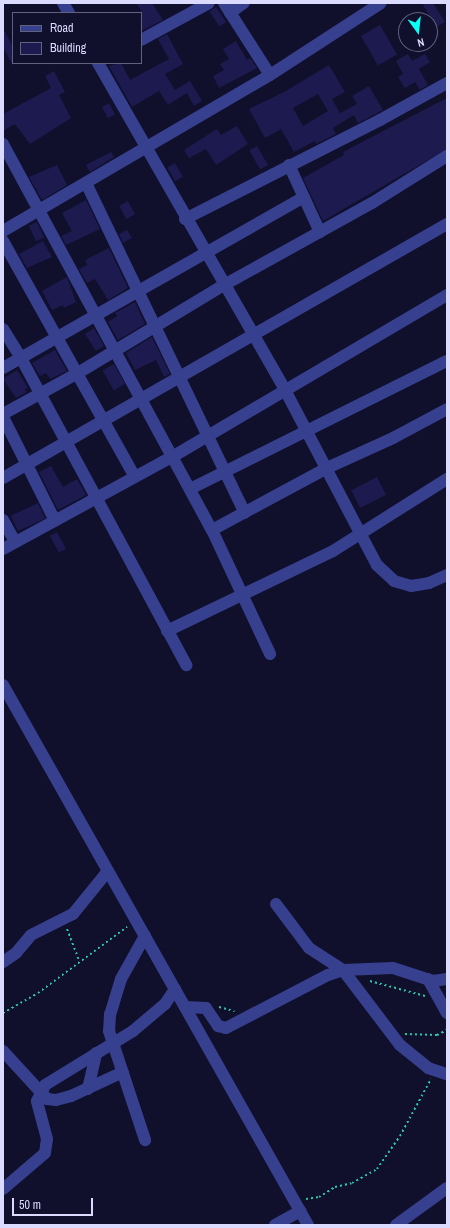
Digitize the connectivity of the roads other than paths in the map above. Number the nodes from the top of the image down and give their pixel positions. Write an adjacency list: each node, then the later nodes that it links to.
1 (63, 3): 6 (street)
2 (209, 3): 8 (street)
3 (224, 3): 7 (street)
4 (244, 3): 7 (street)
5 (381, 3): 10 (street)
6 (68, 12)
7 (230, 13): 10 (street)
8 (142, 39)
9 (100, 64): 13 (street)
10 (270, 75): 13 (street)
11 (447, 83): 15 (street)
12 (3, 144): 18 (street)
13 (147, 148): 16 (street); 19 (street)
14 (447, 156): 22 (street)
15 (289, 165): 17 (street); 19 (street)
16 (86, 183): 18 (street); 26 (street)
17 (304, 197): 22 (street); 24 (street)
18 (38, 211): 21 (street); 28 (street)
19 (185, 219): 24 (street)
20 (447, 224): 31 (street)
21 (3, 231)
22 (320, 232): 25 (street)
23 (3, 241): 32 (street)
24 (206, 254): 25 (street); 26 (street)
25 (224, 285): 29 (street); 31 (street)
26 (138, 292): 28 (street); 29 (street)
27 (447, 295): 39 (street)
28 (95, 317): 32 (street); 33 (street)
29 (155, 325): 33 (street); 38 (street)
30 (3, 329): 34 (street)
31 (253, 335): 38 (street); 39 (street)
32 (58, 337): 34 (street); 37 (street)
33 (114, 351): 37 (street); 41 (street)
34 (21, 358): 36 (street); 40 (street)
35 (447, 361): 46 (street)
36 (3, 368)
37 (78, 373): 40 (street); 45 (street)
38 (179, 378): 41 (street); 47 (street)
39 (285, 390): 46 (street); 47 (street)
40 (40, 393): 43 (street); 48 (street)
41 (142, 400): 45 (street); 49 (street)
42 (447, 409): 51 (street)
43 (3, 414)
44 (3, 417): 50 (street)
45 (105, 422): 48 (street); 53 (street)
46 (306, 429): 51 (street); 52 (street)
47 (208, 435): 49 (street); 52 (street)
48 (66, 443): 50 (street); 57 (street)
49 (172, 457): 53 (street); 56 (street)
50 (26, 465): 54 (street); 60 (street)
51 (327, 468): 58 (street); 62 (street)
52 (226, 470): 56 (street); 58 (street)
53 (135, 477): 57 (street)
54 (3, 478)
55 (447, 480): 62 (street)
56 (190, 489): 61 (street)
57 (97, 498): 60 (street); 67 (street)
58 (244, 513): 61 (street)
59 (3, 520): 63 (street)
60 (55, 521): 63 (street)
61 (212, 530): 66 (street)
62 (362, 534): 65 (street); 66 (street)
63 (15, 542): 64 (street)
64 (3, 549)
65 (447, 575)
66 (243, 594): 67 (street); 68 (street)
67 (167, 631): 69 (street)
68 (270, 654)
69 (186, 665)
70 (3, 685): 71 (street)
71 (108, 871): 73 (street); 74 (street)
72 (276, 904): 75 (street)
73 (145, 936): 78 (street); 81 (street)
74 (3, 962)
75 (345, 973): 76 (street); 79 (street); 85 (street)
76 (428, 979): 77 (street); 80 (street)
77 (447, 979)
78 (175, 989): 79 (street); 81 (street)
79 (185, 1007): 91 (street)
80 (447, 1013)
81 (113, 1043): 83 (street); 84 (street)
82 (3, 1051): 87 (street)
83 (96, 1053): 86 (street); 87 (street)
84 (123, 1072): 86 (street); 88 (street)
85 (441, 1072)
86 (88, 1088): 87 (street)
87 (39, 1093): 90 (street)
88 (145, 1140)
89 (447, 1188): 94 (street)
90 (3, 1189)
91 (297, 1206): 92 (street); 93 (street)
92 (275, 1225)
93 (308, 1225)
94 (396, 1225)

